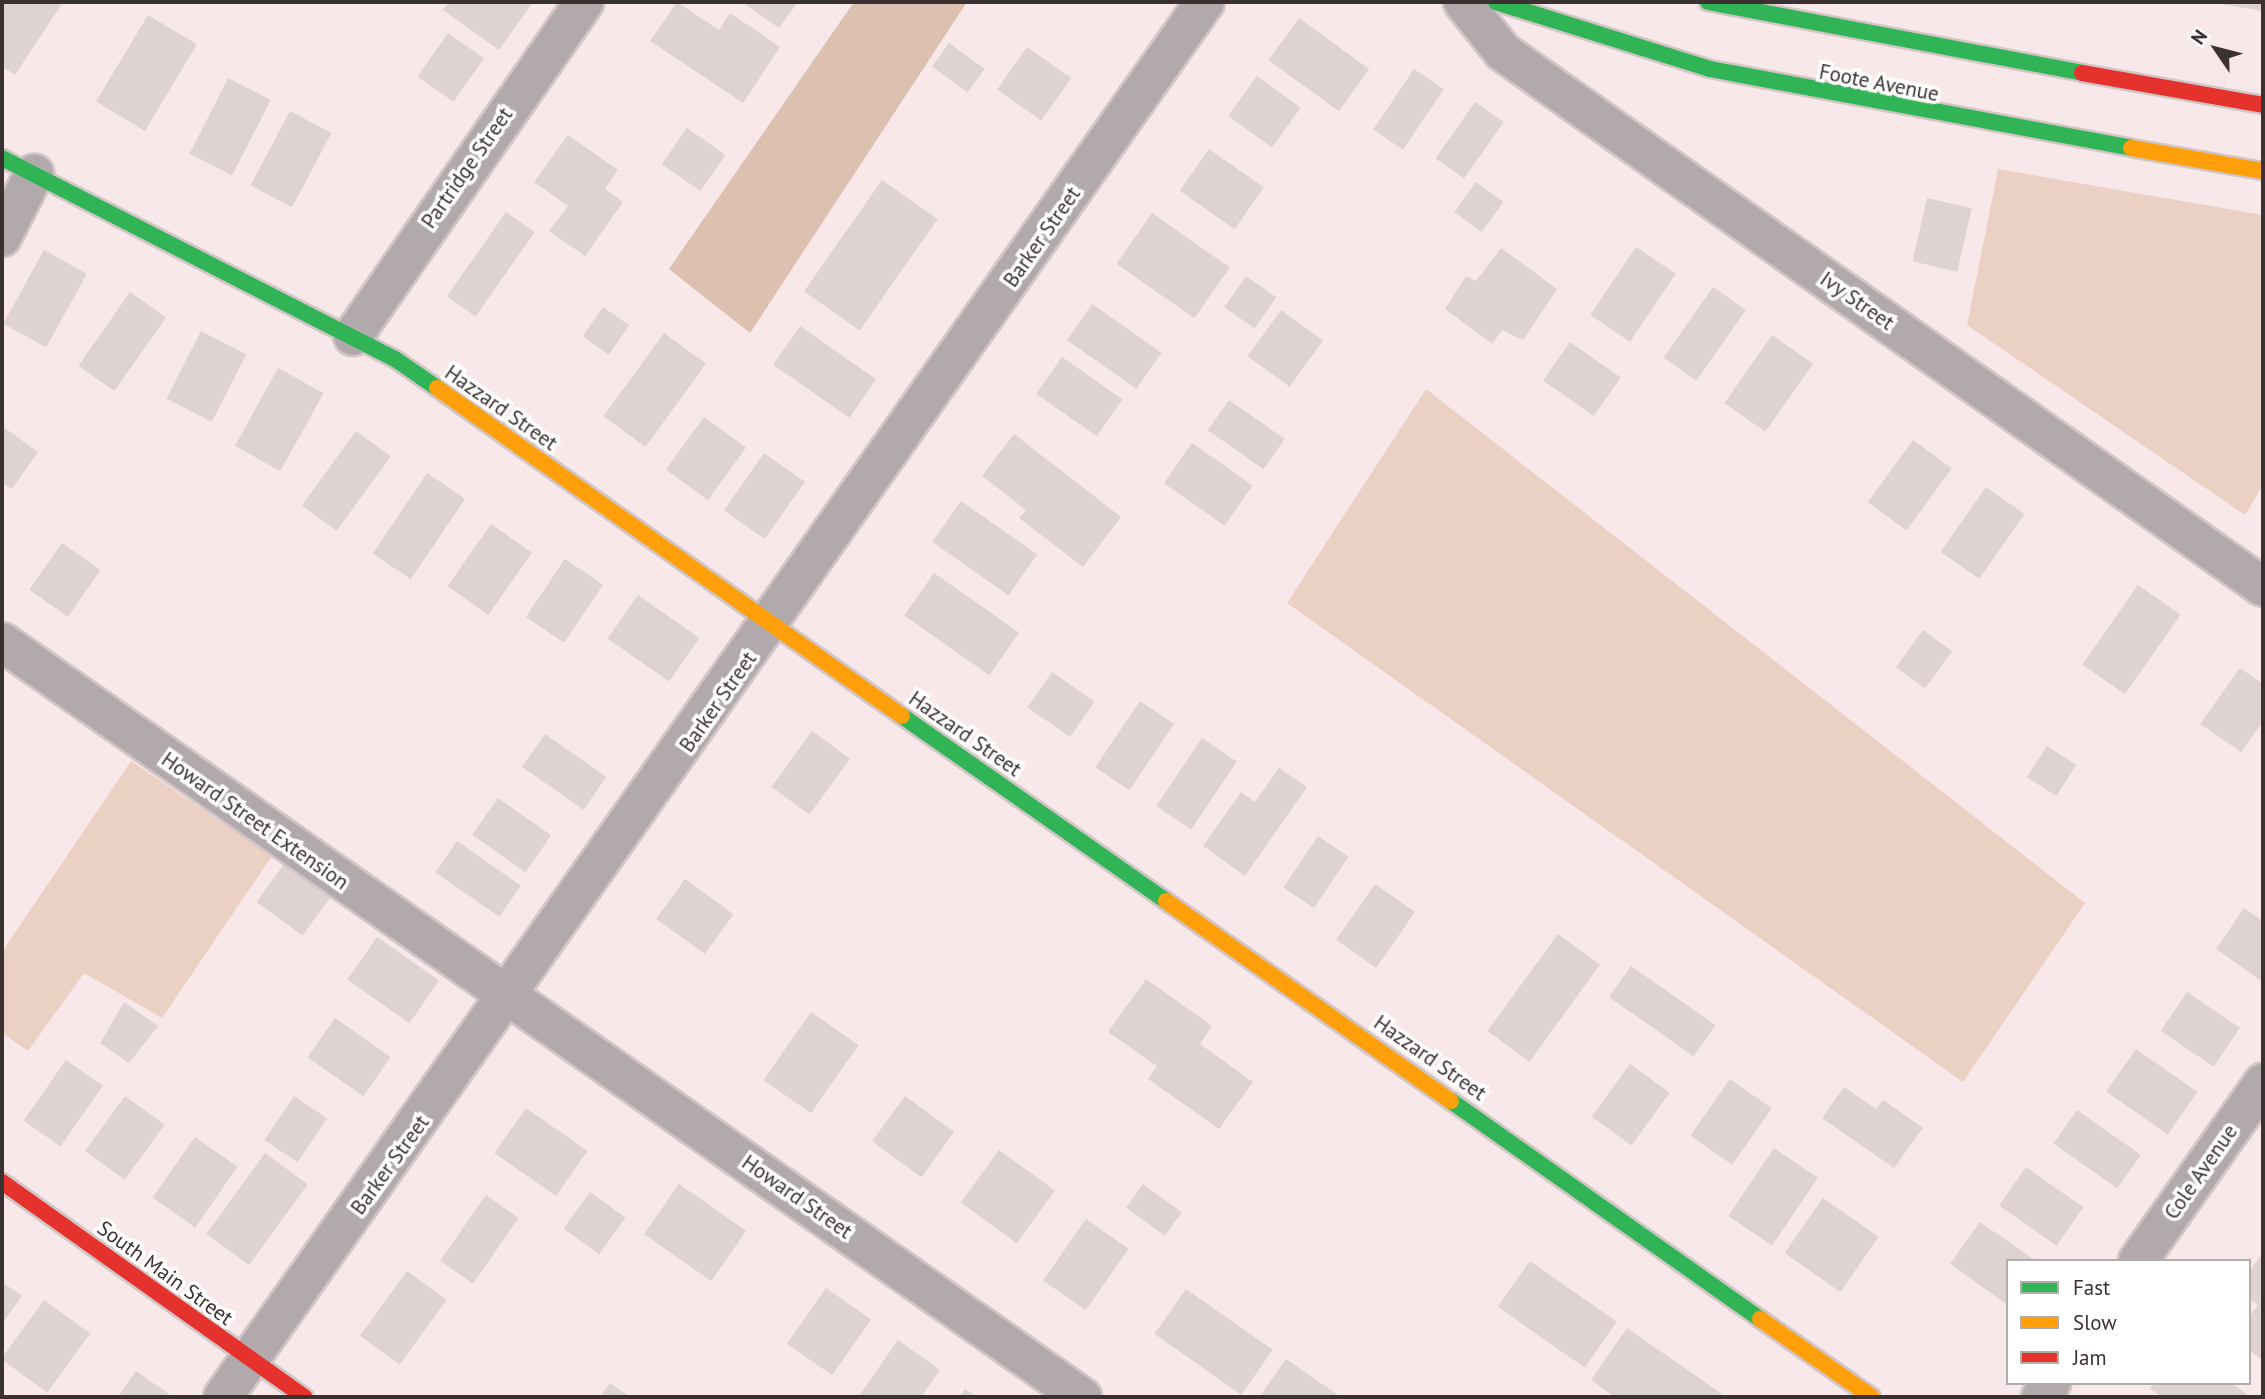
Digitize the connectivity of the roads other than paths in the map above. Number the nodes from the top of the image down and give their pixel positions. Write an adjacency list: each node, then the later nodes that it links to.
1 (584, 2): 10 (street, Partridge Street)
2 (1205, 2): 12 (street, Barker Street)
3 (1463, 2): 11 (street, Ivy Street)
4 (1496, 2): 8 (main road, Foote Avenue)
5 (1708, 2): 6 (main road, Foote Avenue)
6 (2263, 105)
7 (18, 166): 9 (street); 10 (main road, Hazzard Street)
8 (2263, 171)
9 (2, 237)
10 (353, 336): 12 (main road, Hazzard Street)
11 (2263, 587)
12 (771, 626): 14 (street, Barker Street); 23 (main road, Hazzard Street)
13 (2, 642): 14 (street, Howard Street Extension)
14 (512, 996): 19 (street, Barker Street); 22 (street, Howard Street)
15 (2263, 1083): 16 (street, Cole Avenue)
16 (2251, 1125): 18 (street, Cole Avenue)
17 (2, 1182): 19 (main road, South Main Street)
18 (2140, 1259)
19 (250, 1359): 20 (street, Barker Street); 21 (main road, South Main Street)
20 (223, 1397)
21 (304, 1397)
22 (1082, 1397)
23 (1872, 1397)

